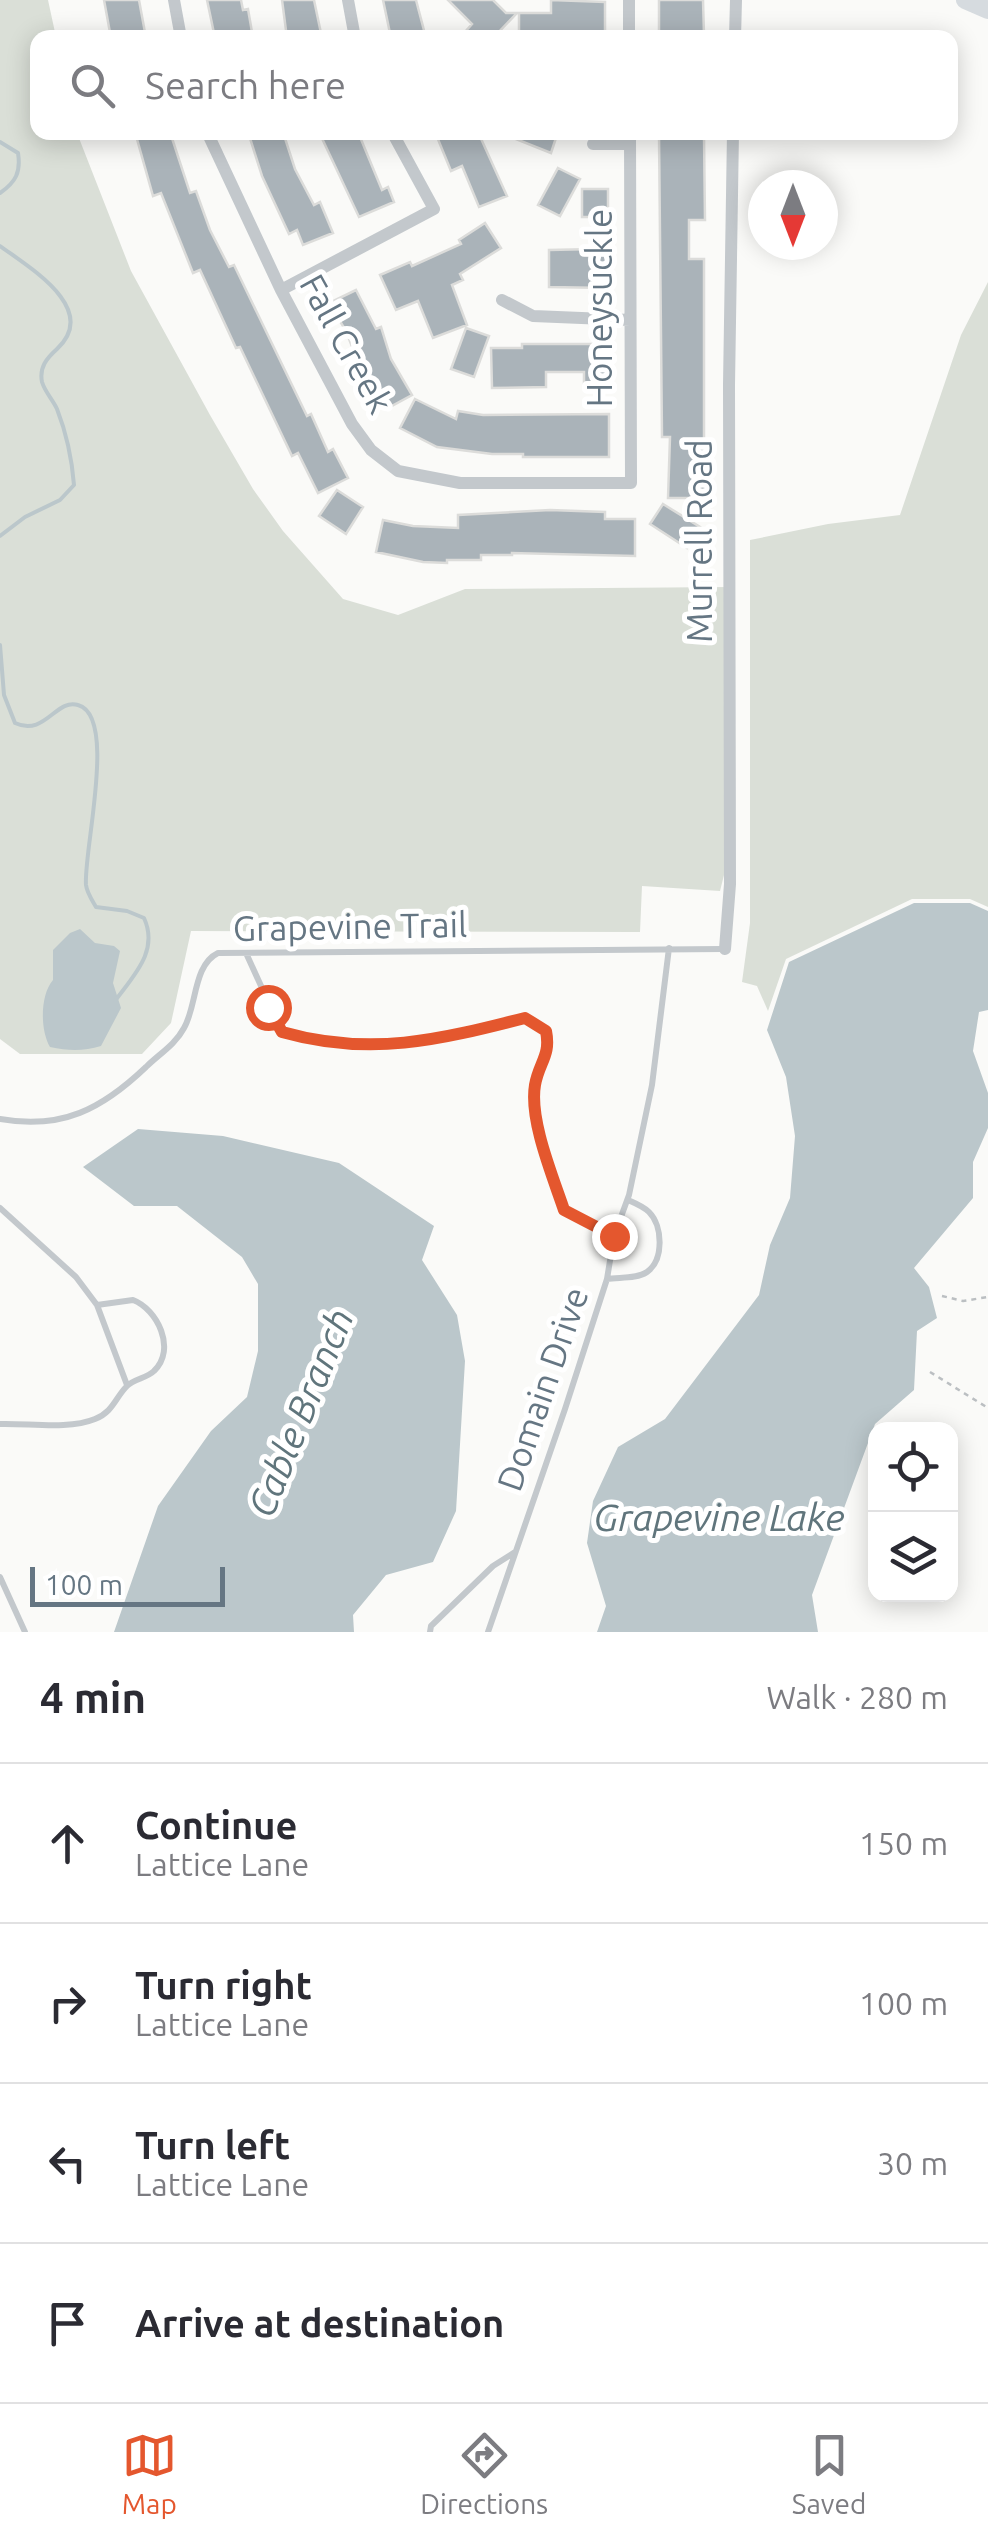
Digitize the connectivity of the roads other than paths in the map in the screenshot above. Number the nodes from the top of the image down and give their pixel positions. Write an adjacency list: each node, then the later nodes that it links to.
1 (174, 0): 7 (street)
2 (348, 0): 8 (street)
3 (629, 0): 9 (street)
4 (736, 0): 10 (street)
5 (965, 0): 6 (main road)
6 (988, 10)
7 (180, 30)
8 (354, 30)
9 (629, 30)
10 (735, 30)
11 (211, 140): 17 (street, Fall Creek)
12 (396, 140): 17 (street)
13 (618, 140): 16 (street)
14 (630, 140): 19 (street, Honeysuckle)
15 (733, 140): 22 (street, Murrell Road)
16 (593, 144)
17 (282, 290): 20 (street, Fall Creek)
18 (502, 300): 19 (street)
19 (630, 320): 20 (street, Honeysuckle)
20 (631, 483)
21 (669, 948): 22 (lane, Grapevine Trail); 23 (lane, Grapevine Trail); 25 (lane, Domain Drive)
22 (724, 949)
23 (246, 953): 24 (lane, Grapevine Trail); 27 (lane)
24 (0, 1119)
25 (628, 1200): 27 (lane, Domain Drive); 28 (lane)
26 (0, 1208): 29 (lane)
27 (614, 1236): 28 (lane, Domain Drive)
28 (607, 1279): 32 (lane, Domain Drive)
29 (97, 1305): 30 (lane); 30 (lane)
30 (127, 1386): 31 (lane)
31 (0, 1424)
32 (516, 1552): 35 (lane); 36 (lane, Domain Drive)
33 (0, 1576): 34 (lane)
34 (25, 1632)
35 (430, 1632)
36 (488, 1632)

